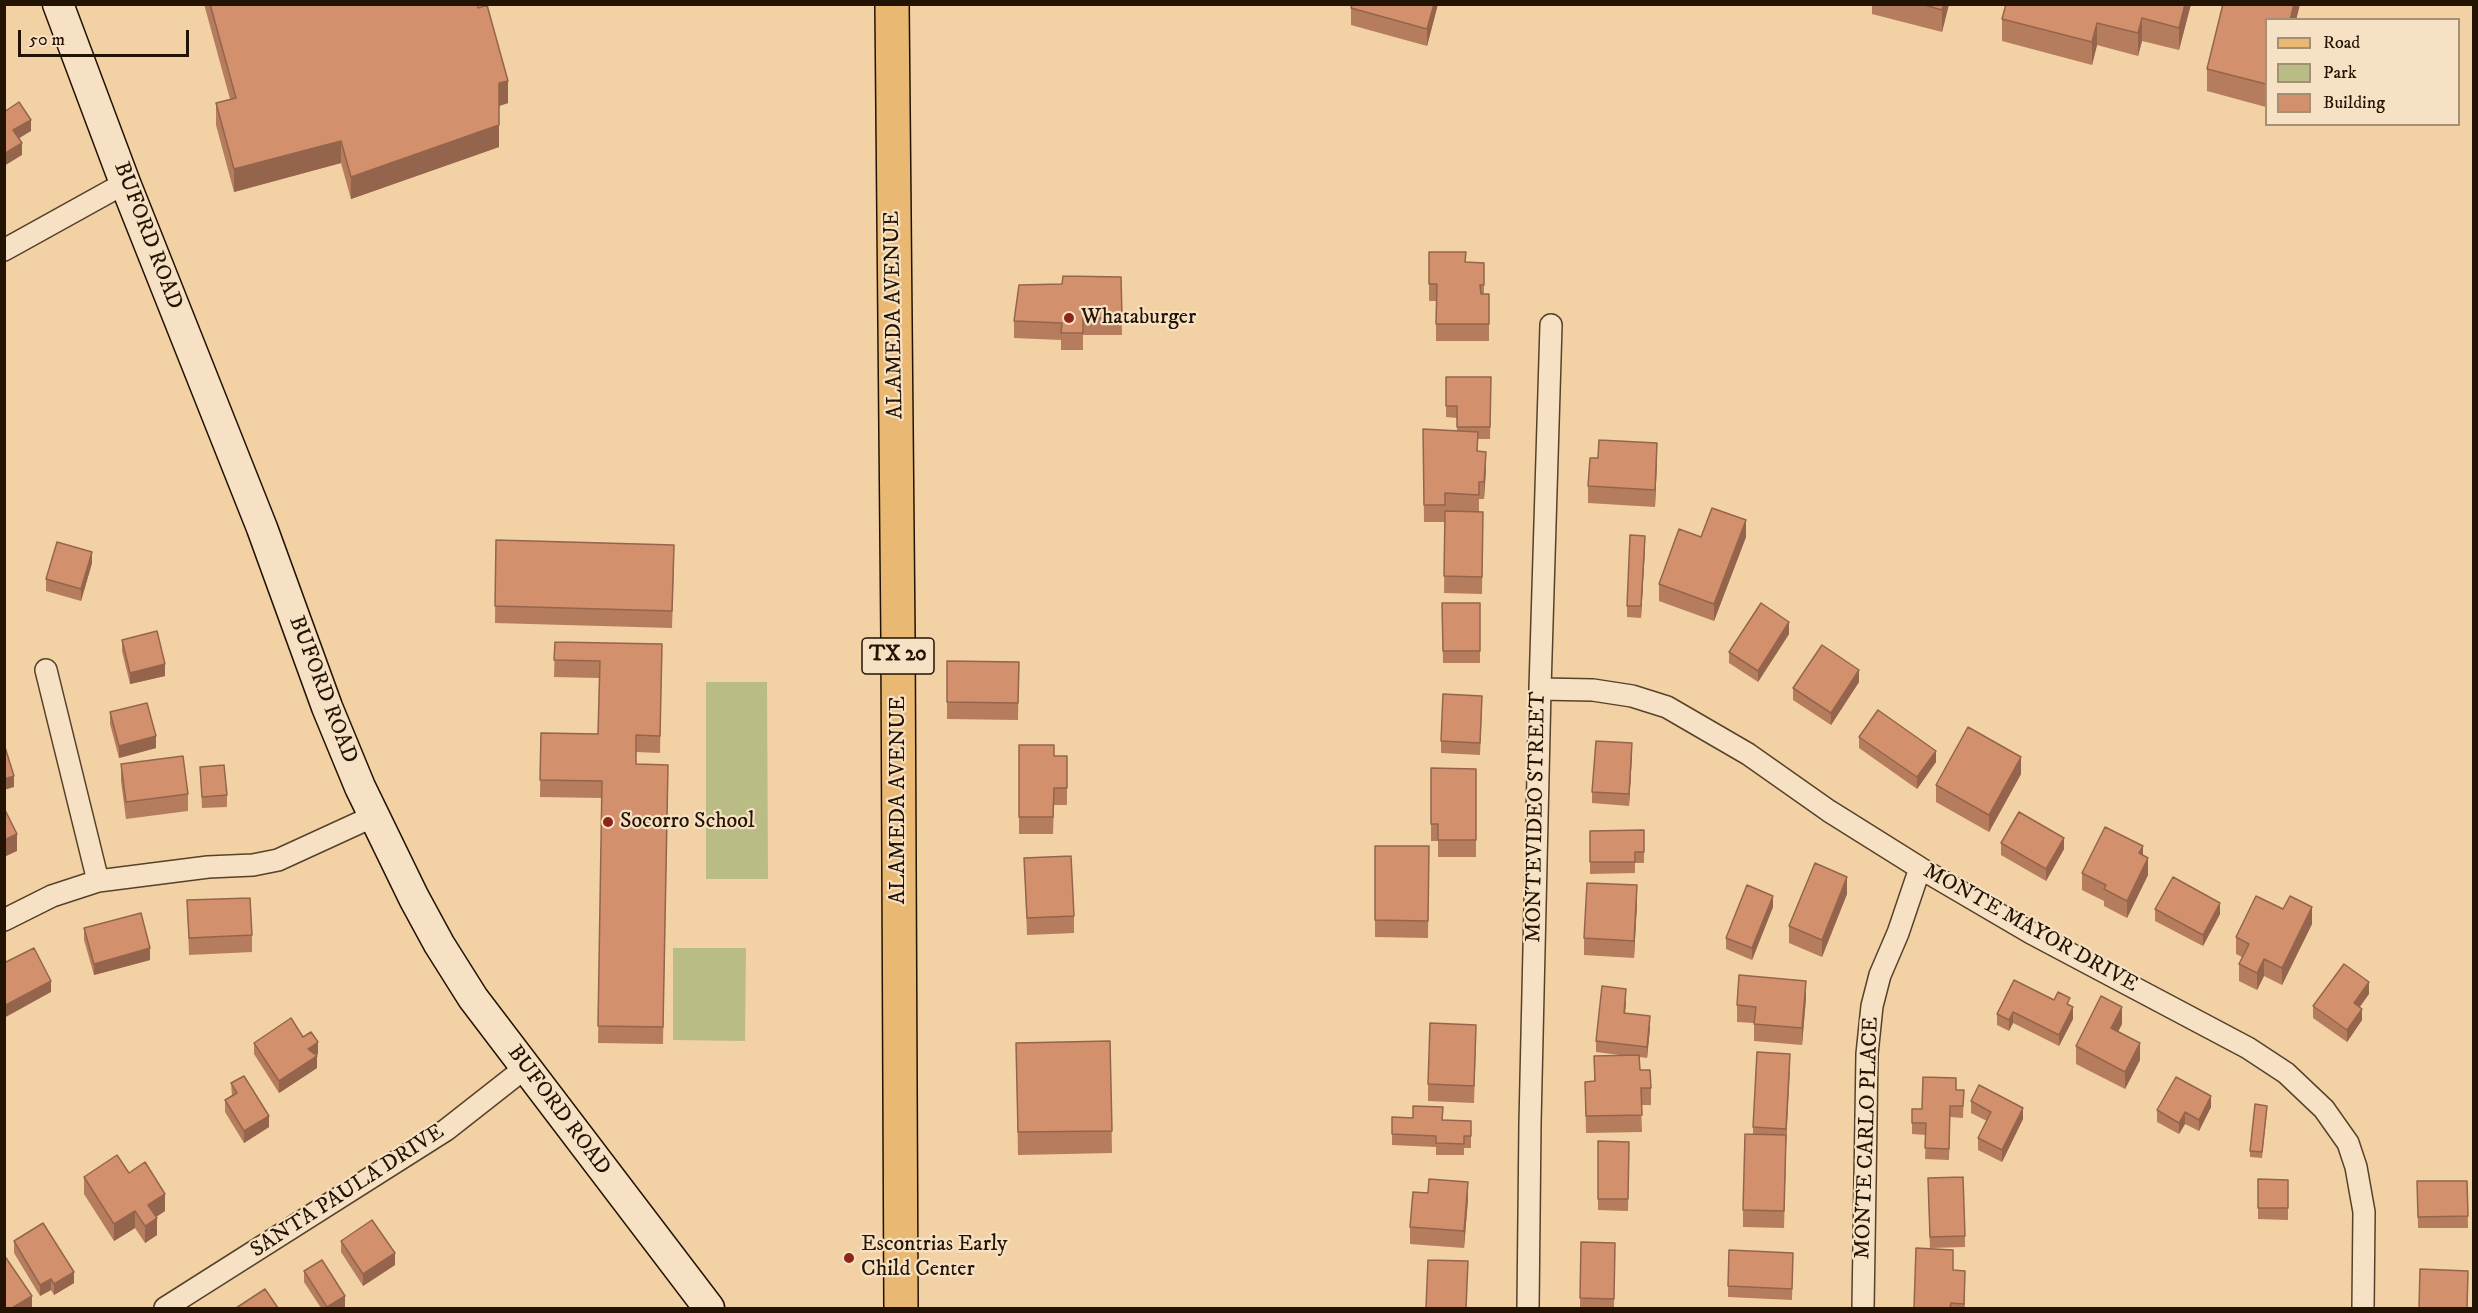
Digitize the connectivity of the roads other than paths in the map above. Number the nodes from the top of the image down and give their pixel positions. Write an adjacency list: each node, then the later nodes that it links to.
1 (58, 4): 3 (street, BUFORD ROAD)
2 (892, 4): 15 (main road, ALAMEDA AVENUE / TX 20)
3 (125, 183): 4 (street); 8 (street, BUFORD ROAD)
4 (4, 250)
5 (1551, 325): 7 (street, MONTEVIDEO STREET)
6 (46, 670): 10 (street)
7 (1540, 689): 9 (street, MONTE MAYOR DRIVE); 16 (street, MONTEVIDEO STREET)
8 (374, 816): 10 (street); 12 (street, BUFORD ROAD)
9 (1920, 868): 17 (street, MONTE CARLO PLACE); 18 (street, MONTE MAYOR DRIVE)
10 (98, 881): 11 (street)
11 (4, 921)
12 (525, 1068): 13 (street, SANTA PAULA DRIVE); 14 (street, BUFORD ROAD)
13 (165, 1308)
14 (709, 1308)
15 (901, 1308)
16 (1528, 1308)
17 (1863, 1308)
18 (2363, 1308)

